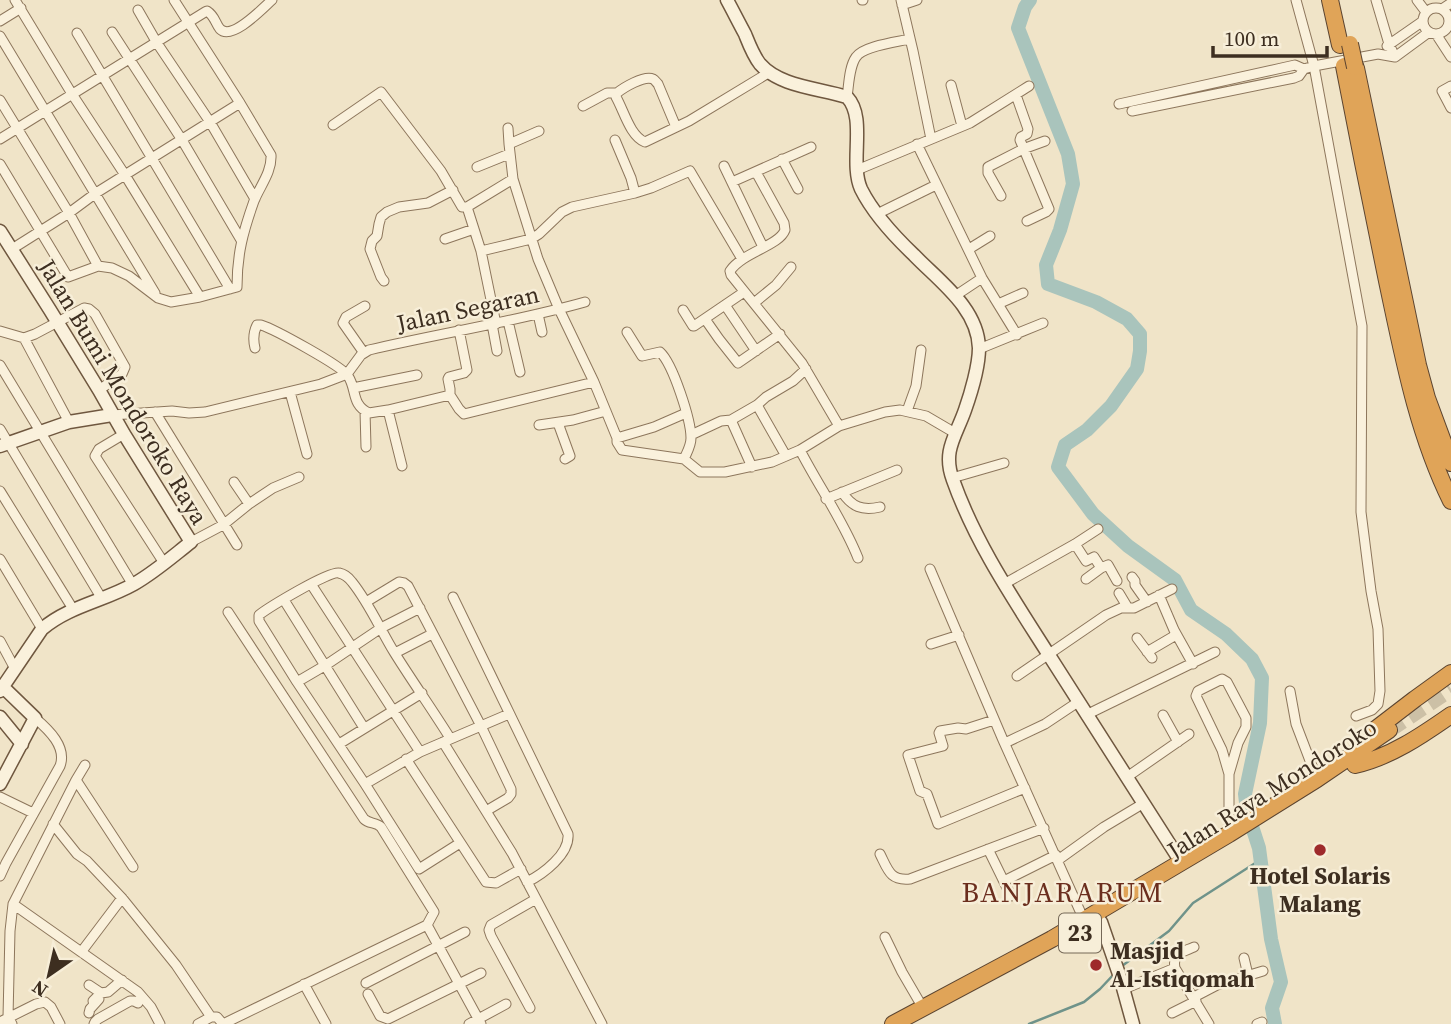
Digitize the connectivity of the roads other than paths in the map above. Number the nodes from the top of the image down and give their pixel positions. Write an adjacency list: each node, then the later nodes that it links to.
1 (174, 0): 17 (street)
2 (272, 0): 17 (street)
3 (727, 0): 34 (street)
4 (917, 0): 10 (street)
5 (1296, 0): 31 (street)
6 (1330, 0): 25 (highway)
7 (1341, 0): 25 (highway)
8 (1376, 0): 26 (street)
9 (1417, 0): 15 (street)
10 (901, 2): 23 (street)
11 (1451, 2): 13 (street)
12 (18, 4): 16 (street); 41 (street)
13 (1436, 5): 15 (street); 18 (street)
14 (138, 10): 24 (street)
15 (1424, 16): 21 (street); 26 (street)
16 (0, 21)
17 (188, 23): 24 (street); 46 (street)
18 (1449, 26): 21 (street)
19 (113, 32): 30 (street)
20 (77, 33): 35 (street)
21 (1433, 33): 28 (street); 29 (street)
22 (0, 36): 50 (street)
23 (911, 39): 43 (street); 61 (street)
24 (157, 43): 30 (street); 52 (street)
25 (1345, 44): 32 (highway, bridge)
26 (1389, 44): 27 (street); 28 (street)
27 (1378, 54): 28 (street); 31 (street)
28 (1395, 57)
29 (1451, 57)
30 (129, 59): 35 (street); 60 (street)
31 (1314, 66): 33 (street); 244 (street)
32 (1350, 66): 138 (highway); 186 (highway)
33 (1304, 69): 36 (street); 42 (street)
34 (770, 72): 43 (street); 53 (street)
35 (102, 76): 41 (street); 68 (street)
36 (1211, 82): 42 (street); 47 (street)
37 (951, 85): 55 (street)
38 (1029, 86): 44 (street)
39 (1451, 86): 49 (street)
40 (617, 93): 48 (street); 53 (street); 53 (street)
41 (72, 94): 50 (street); 75 (street)
42 (1212, 94): 51 (street)
43 (841, 95): 73 (street)
44 (1016, 95): 55 (street); 67 (street)
45 (0, 100): 56 (street)
46 (240, 103): 52 (street); 84 (street)
47 (1119, 104)
48 (583, 106)
49 (1451, 108)
50 (44, 111): 56 (street); 81 (street)
51 (1132, 111)
52 (210, 122): 60 (street); 84 (street)
53 (682, 124)
54 (333, 125): 80 (street)
55 (962, 127): 61 (street)
56 (18, 128): 59 (street); 86 (street)
57 (508, 128): 66 (street)
58 (539, 131): 66 (street)
59 (0, 139)
60 (182, 139): 68 (street); 95 (street)
61 (930, 139): 64 (street)
62 (615, 140): 82 (street)
63 (1045, 141): 67 (street)
64 (917, 144): 73 (street); 78 (street)
65 (811, 147): 69 (street)
66 (509, 149): 72 (street); 76 (street)
67 (1023, 149): 83 (street); 88 (street)
68 (152, 158): 75 (street); 105 (street)
69 (782, 159): 74 (street); 79 (street)
70 (0, 164): 90 (street)
71 (724, 166): 77 (street)
72 (477, 167)
73 (857, 170): 87 (street)
74 (755, 172): 77 (street); 96 (street)
75 (125, 175): 81 (street); 109 (street)
76 (513, 179): 85 (street); 94 (street)
77 (732, 182): 96 (street)
78 (936, 184): 87 (street); 98 (street)
79 (798, 189)
80 (453, 190): 85 (street); 104 (street)
81 (96, 193): 86 (street); 110 (street)
82 (635, 193): 94 (street); 100 (street)
83 (1001, 196)
84 (255, 199): 95 (street)
85 (467, 207): 89 (street)
86 (69, 213): 90 (street); 101 (street)
87 (877, 214): 108 (street)
88 (1027, 221)
89 (474, 229): 93 (street); 99 (street)
90 (41, 230): 97 (street); 101 (street)
91 (0, 231): 97 (street, Jalan Bumi Mondoroko Raya)
92 (990, 236): 98 (street)
93 (445, 239)
94 (531, 239): 99 (street); 116 (street)
95 (241, 240): 105 (street)
96 (763, 247): 100 (street)
97 (12, 248): 120 (street, Jalan Bumi Mondoroko Raya)
98 (969, 249): 103 (street)
99 (481, 251): 123 (street)
100 (742, 259): 106 (street)
101 (99, 266): 110 (street)
102 (791, 267): 112 (street)
103 (982, 278): 108 (street); 113 (street)
104 (384, 281)
105 (230, 289): 109 (street)
106 (744, 292): 112 (street); 119 (street)
107 (1023, 293): 113 (street)
108 (955, 296): 132 (street)
109 (200, 297): 110 (street)
110 (158, 298)
111 (585, 302): 116 (street)
112 (754, 303): 128 (street)
113 (998, 304): 129 (street)
114 (365, 306): 136 (street)
115 (727, 308): 135 (street)
116 (559, 309): 118 (street, Jalan Segaran); 143 (street, Jalan Segaran)
117 (683, 310): 119 (street)
118 (538, 314): 121 (street, Jalan Segaran); 126 (street)
119 (705, 318): 135 (street)
120 (56, 320): 130 (street); 145 (street, Jalan Bumi Mondoroko Raya); 145 (street)
121 (508, 321): 123 (street, Jalan Segaran); 140 (street)
122 (1043, 323): 129 (street)
123 (494, 324): 124 (street, Jalan Segaran); 134 (street)
124 (459, 330): 136 (street, Jalan Segaran); 147 (street)
125 (0, 331): 130 (street)
126 (542, 332)
127 (627, 332): 154 (street)
128 (780, 334): 135 (street); 139 (street)
129 (1017, 335): 132 (street)
130 (24, 338): 157 (street)
131 (255, 348): 141 (street)
132 (979, 349): 163 (street)
133 (920, 350): 152 (street)
134 (497, 351)
135 (756, 351)
136 (364, 353): 141 (street)
137 (0, 365): 162 (street)
138 (1418, 365): 168 (highway); 176 (highway)
139 (806, 369): 148 (street); 160 (street)
140 (520, 372)
141 (347, 374): 144 (street); 146 (street)
142 (417, 375): 144 (street)
143 (594, 382): 147 (street); 151 (street, Jalan Segaran)
144 (353, 388): 150 (street)
145 (99, 390): 155 (street, Jalan Bumi Mondoroko Raya)
146 (290, 392): 153 (street); 171 (street)
147 (450, 395): 149 (street)
148 (757, 405): 156 (street); 172 (street)
149 (388, 410): 150 (street); 177 (street)
150 (365, 411): 169 (street)
151 (606, 411): 158 (street); 166 (street, Jalan Segaran)
152 (907, 411): 160 (street); 163 (street)
153 (155, 412): 155 (street); 189 (street)
154 (686, 414): 165 (street); 166 (street)
155 (113, 415): 157 (street); 164 (street, Jalan Bumi Mondoroko Raya)
156 (731, 420): 165 (street); 178 (street)
157 (69, 422): 162 (street)
158 (558, 423): 159 (street); 173 (street)
159 (539, 425)
160 (839, 426): 170 (street)
161 (0, 429): 167 (street)
162 (41, 431): 167 (street); 204 (street)
163 (955, 433): 181 (street)
164 (124, 434): 191 (street, Jalan Bumi Mondoroko Raya); 196 (street)
165 (691, 435): 174 (street)
166 (617, 438): 174 (street)
167 (4, 444): 209 (street)
168 (1451, 446)
169 (366, 447)
170 (800, 450): 172 (street); 185 (street)
171 (307, 454)
172 (786, 456): 178 (street)
173 (565, 459)
174 (684, 459): 178 (street)
175 (1004, 463): 181 (street)
176 (1451, 463)
177 (402, 466)
178 (752, 467)
179 (897, 470): 184 (street)
180 (299, 477): 187 (street)
181 (952, 478): 203 (street)
182 (234, 482): 187 (street)
183 (0, 491): 215 (street)
184 (842, 492): 185 (street); 188 (street)
185 (827, 499): 194 (street)
186 (1451, 501)
187 (249, 504): 189 (street)
188 (880, 507)
189 (223, 525): 191 (street); 193 (street)
190 (1098, 529): 192 (street)
191 (191, 542): 196 (street, Jalan Bumi Mondoroko Raya)
192 (1075, 544): 197 (street); 203 (street)
193 (237, 545)
194 (858, 558)
195 (0, 559): 218 (street)
196 (164, 563): 204 (street, Jalan Bumi Mondoroko Raya)
197 (1101, 568): 200 (street); 201 (street)
198 (930, 569): 220 (street)
199 (1132, 577): 212 (street)
200 (1086, 579)
201 (1117, 581)
202 (311, 584): 210 (street); 211 (street); 225 (street)
203 (1004, 584): 228 (street)
204 (133, 585): 209 (street, Jalan Bumi Mondoroko Raya)
205 (1172, 589): 207 (street)
206 (1119, 593): 214 (street)
207 (1159, 595): 212 (street); 221 (street)
208 (453, 597): 240 (street)
209 (102, 599): 215 (street, Jalan Bumi Mondoroko Raya)
210 (284, 600): 230 (street); 234 (street)
211 (366, 602): 213 (street); 217 (street)
212 (1147, 602): 214 (street)
213 (419, 608): 217 (street); 219 (street)
214 (1128, 608): 228 (street)
215 (72, 609): 218 (street, Jalan Bumi Mondoroko Raya)
216 (228, 612): 285 (street)
217 (381, 628): 225 (street); 227 (street)
218 (42, 629): 231 (street, Jalan Bumi Mondoroko Raya)
219 (432, 634): 227 (street); 248 (street)
220 (959, 635): 224 (street); 247 (street)
221 (1176, 635): 222 (street); 229 (street)
222 (1137, 638)
223 (0, 641): 231 (street)
224 (931, 644)
225 (352, 647): 230 (street); 239 (street)
226 (1215, 652): 229 (street)
227 (395, 653): 237 (street)
228 (1049, 655): 233 (street); 238 (street)
229 (1193, 664): 241 (street)
230 (326, 665): 234 (street); 249 (street)
231 (15, 667): 235 (street, Jalan Bumi Mondoroko Raya)
232 (1451, 673): 261 (highway, Jalan Raya Mondoroko)
233 (1017, 676)
234 (296, 682): 256 (street)
235 (2, 689): 246 (street)
236 (1290, 691): 265 (street)
237 (422, 693): 239 (street); 252 (street)
238 (1078, 702): 241 (street); 257 (street)
239 (392, 711): 249 (street); 259 (street)
240 (509, 714): 248 (street); 288 (street)
241 (1086, 715): 264 (street)
242 (1163, 715): 253 (street)
243 (1451, 715): 261 (highway, Jalan Raya Mondoroko)
244 (1356, 716)
245 (0, 717): 255 (street)
246 (35, 718): 255 (street); 273 (street)
247 (994, 720): 257 (street); 269 (street)
248 (481, 726): 252 (street); 272 (street)
249 (365, 728): 256 (street)
250 (1189, 734): 253 (street)
251 (1393, 734): 261 (highway, Jalan Raya Mondoroko / 23)
252 (447, 740): 259 (street); 272 (street)
253 (1178, 742): 264 (street)
254 (1238, 743): 258 (street); 258 (street); 263 (street)
255 (22, 744): 267 (street)
256 (339, 744): 268 (street)
257 (1004, 744): 269 (street)
258 (1222, 750): 263 (street)
259 (420, 752): 260 (street)
260 (406, 759): 268 (street); 278 (street)
261 (1352, 761): 265 (highway, Jalan Raya Mondoroko / 23); 274 (highway, Jalan Raya Mondoroko / 23)
262 (85, 765): 266 (street)
263 (1229, 774): 277 (street)
264 (1128, 777): 271 (street)
265 (1317, 779): 274 (highway, Jalan Raya Mondoroko / 23)
266 (76, 780): 275 (street); 283 (street)
267 (0, 784)
268 (365, 784): 285 (street)
269 (1025, 788): 276 (street)
270 (0, 797): 273 (street)
271 (1144, 803): 281 (street); 282 (street)
272 (486, 811): 284 (street)
273 (33, 813): 286 (street)
274 (1266, 817): 277 (highway, Jalan Raya Mondoroko / 23)
275 (53, 824): 290 (street); 292 (street)
276 (1044, 828): 279 (street); 281 (street)
277 (1237, 833): 282 (highway, Jalan Raya Mondoroko / 23); 293 (highway, Jalan Raya Mondoroko / 23)
278 (460, 843): 284 (street); 285 (street)
279 (988, 849): 280 (street); 287 (street)
280 (880, 854)
281 (1057, 858): 287 (street); 293 (street)
282 (1181, 862): 293 (highway, Jalan Raya Mondoroko / 23)
283 (133, 867)
284 (521, 869): 288 (street)
285 (415, 872): 294 (street)
286 (0, 876)
287 (1004, 881): 289 (street)
288 (527, 882): 291 (street)
289 (1012, 896)
290 (122, 898): 299 (street); 322 (street)
291 (536, 899): 318 (street); 331 (street)
292 (13, 904): 299 (street); 323 (street)
293 (1092, 921): 309 (street); 319 (highway, Jalan Raya Mondoroko / 23); 333 (highway, Jalan Raya Mondoroko / 23)
294 (427, 925): 297 (street); 307 (street)
295 (465, 932): 297 (street)
296 (885, 937): 319 (street)
297 (439, 946): 306 (street); 308 (street)
298 (1194, 947): 301 (street)
299 (82, 951): 305 (street)
300 (1244, 958): 304 (street)
301 (1175, 968): 309 (street); 313 (street)
302 (1263, 971): 304 (street)
303 (481, 973): 308 (street)
304 (1248, 975): 313 (street)
305 (122, 980): 311 (street); 327 (street)
306 (366, 983)
307 (304, 984): 322 (street); 329 (street)
308 (460, 984): 312 (street); 324 (street)
309 (1122, 984): 334 (street)
310 (89, 985): 311 (street)
311 (107, 991): 314 (street); 316 (street); 320 (street)
312 (368, 994)
313 (1194, 999): 321 (street); 335 (street)
314 (93, 1001)
315 (138, 1003): 316 (street)
316 (123, 1004): 326 (street)
317 (506, 1004): 324 (street)
318 (530, 1008)
319 (923, 1008): 332 (highway, Jalan Raya Mondoroko / 23)
320 (89, 1013)
321 (1172, 1013)
322 (211, 1017): 328 (street)
323 (7, 1021): 325 (street)
324 (480, 1021): 330 (street)
325 (60, 1024)
326 (94, 1024)
327 (160, 1024)
328 (198, 1024)
329 (326, 1024)
330 (469, 1024)
331 (602, 1024)
332 (892, 1024)
333 (915, 1024)
334 (1133, 1024)
335 (1209, 1024)

